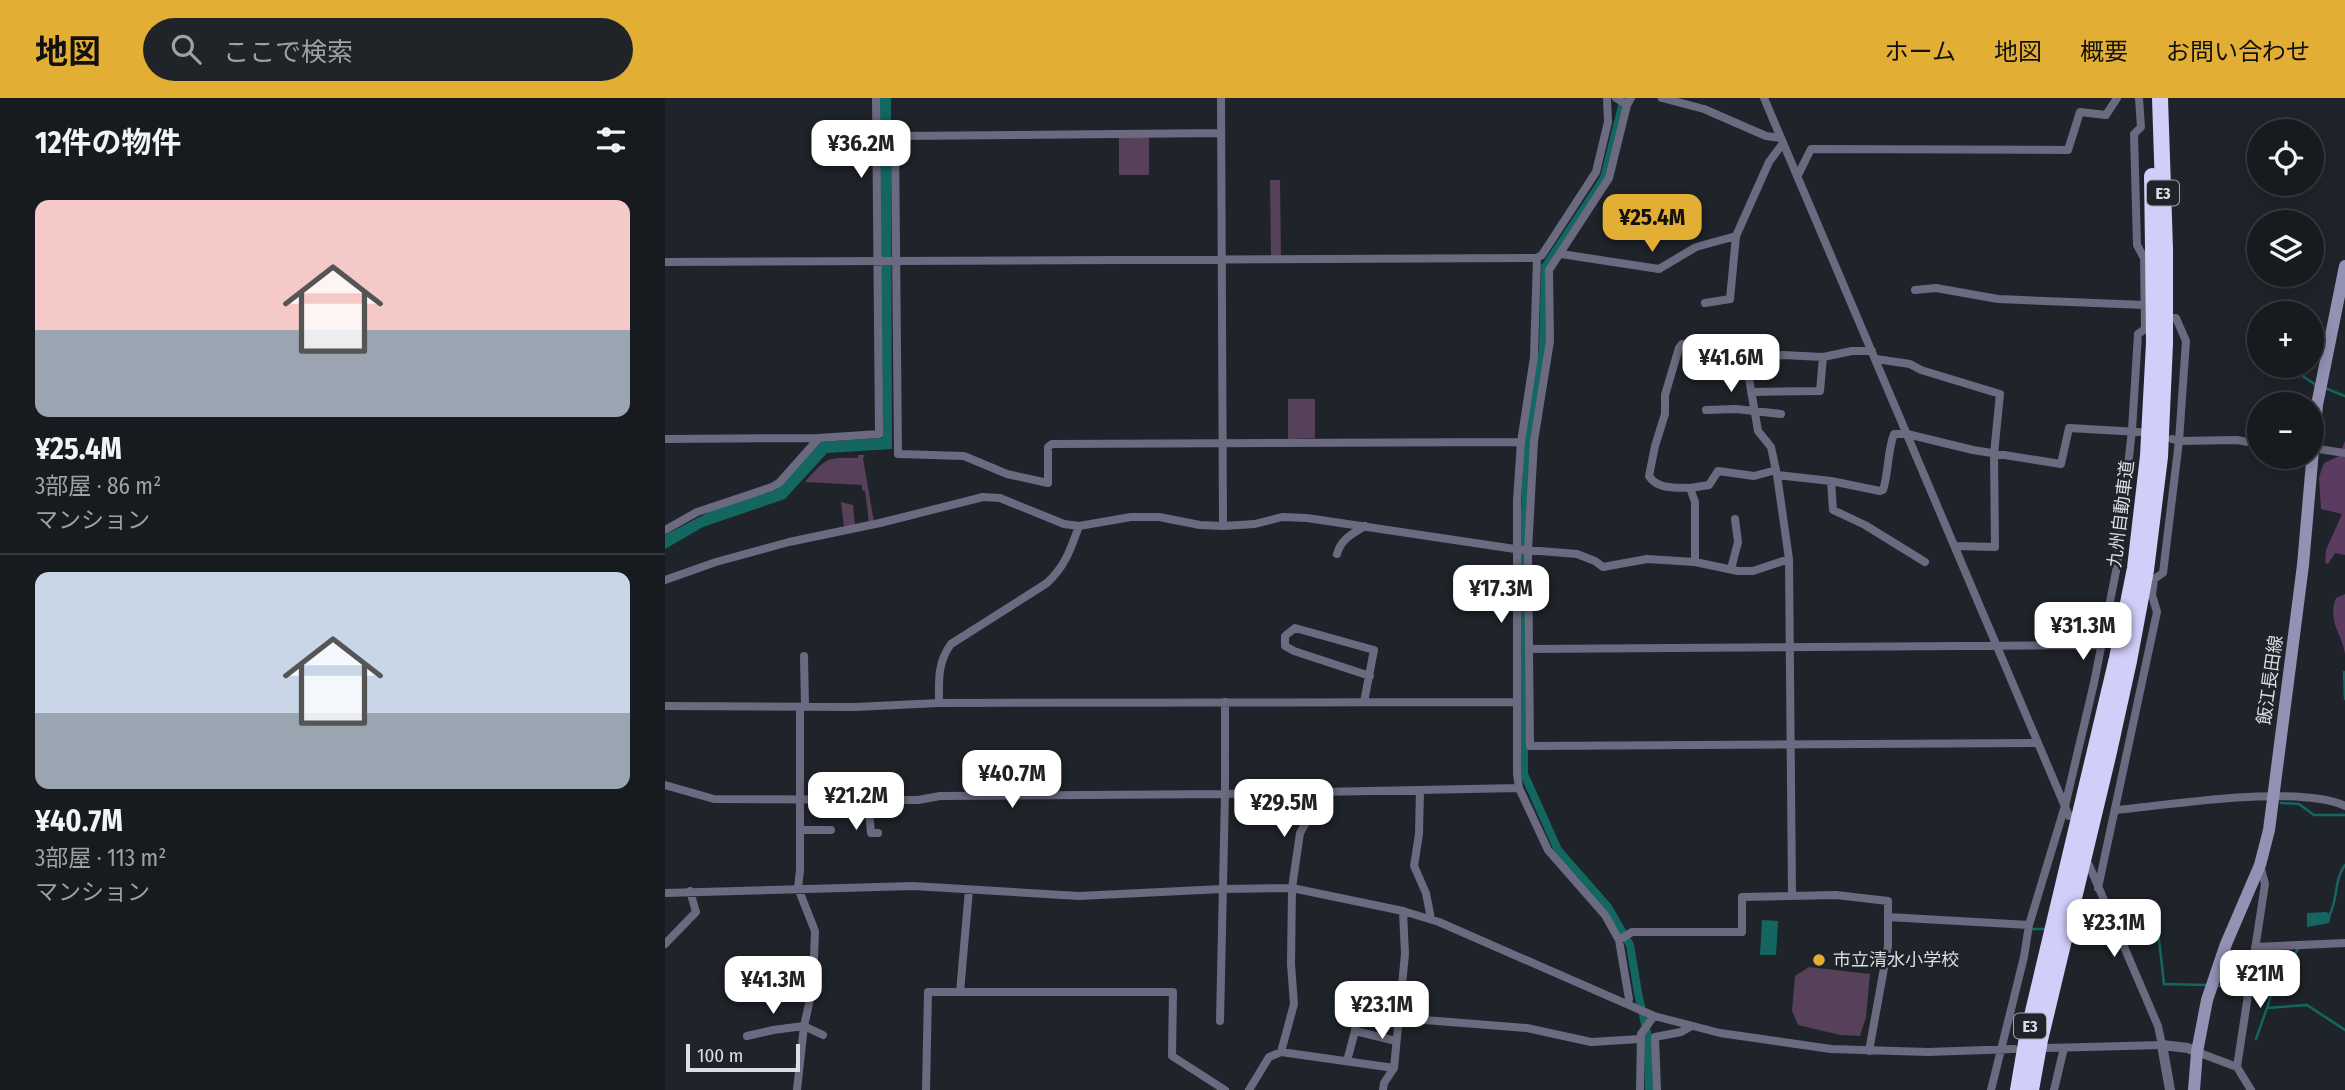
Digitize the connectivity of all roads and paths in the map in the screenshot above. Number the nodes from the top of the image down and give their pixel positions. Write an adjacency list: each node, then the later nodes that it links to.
1 (876, 98): 20 (street)
2 (1221, 98): 12 (street)
3 (1607, 98): 18 (street)
4 (1617, 98): 11 (street)
5 (1662, 98): 14 (street)
6 (1764, 98): 14 (street)
7 (2117, 98): 15 (street)
8 (2139, 98): 26 (street)
9 (2150, 98): 13 (highway, 九州自動車道 / E3)
10 (2160, 98): 13 (highway, 九州自動車道 / E3)
11 (1629, 102): 17 (street)
12 (1220, 133): 19 (street); 21 (street)
13 (2156, 137): 114 (highway, 九州自動車道 / E3, bridge)
14 (1782, 141): 15 (street); 16 (street)
15 (1798, 176): 28 (street)
16 (1736, 236): 17 (street); 25 (street)
17 (1560, 254): 58 (street)
18 (1537, 258): 19 (street); 41 (street)
19 (1222, 260): 21 (street); 43 (street)
20 (876, 261): 21 (street); 22 (street); 38 (street)
21 (896, 261): 43 (street)
22 (665, 262)
23 (2345, 266): 32 (main road, 飯江長田線)
24 (1915, 290): 26 (street)
25 (1705, 303)
26 (2144, 305): 27 (street)
27 (2145, 318): 36 (street); 40 (street)
28 (1874, 355): 29 (street); 37 (street); 46 (street)
29 (1823, 357): 30 (street); 31 (street)
30 (1746, 361): 31 (street); 50 (street)
31 (1751, 391): 34 (street)
32 (2320, 392)
33 (1706, 410): 34 (street)
34 (1755, 412): 35 (street); 48 (street)
35 (1781, 414)
36 (2136, 431): 46 (street); 66 (street)
37 (1907, 434): 46 (street); 49 (street); 56 (street)
38 (819, 438): 39 (street); 55 (street)
39 (665, 439)
40 (2175, 440): 42 (street); 72 (street)
41 (1521, 442): 43 (street); 57 (street)
42 (2247, 442)
43 (1223, 443): 53 (street)
44 (2324, 450): 45 (street)
45 (2345, 453)
46 (1994, 454): 56 (street)
47 (2310, 469): 86 (main road, 飯江長田線)
48 (1777, 473): 49 (street); 50 (street); 60 (street)
49 (1831, 481): 62 (street)
50 (1690, 488): 61 (street)
51 (1735, 519): 63 (street)
52 (1079, 526): 53 (street); 64 (street); 76 (street)
53 (1223, 526): 54 (street)
54 (1366, 526): 57 (street); 59 (street)
55 (665, 530)
56 (1955, 547): 65 (street)
57 (1515, 549): 58 (street); 75 (street)
58 (1528, 550): 61 (street); 68 (street)
59 (1337, 554)
60 (1789, 559): 63 (street); 67 (street)
61 (1695, 562): 63 (street)
62 (1925, 562)
63 (1731, 569)
64 (665, 580)
65 (1997, 645): 66 (street); 67 (street); 79 (street)
66 (2101, 645): 89 (street)
67 (1791, 647): 68 (street); 80 (street)
68 (1529, 649): 80 (street)
69 (804, 656): 78 (street)
70 (1370, 676): 70 (street); 74 (street)
71 (2132, 684): 72 (street)
72 (2143, 684): 91 (street)
73 (1225, 702): 74 (street); 76 (street); 85 (street)
74 (1364, 702): 75 (street)
75 (1516, 702): 82 (street)
76 (939, 703): 78 (street)
77 (665, 706): 78 (street)
78 (802, 707): 87 (street)
79 (2038, 743): 80 (street); 89 (street)
80 (1791, 744): 105 (street)
81 (665, 785): 87 (street)
82 (1519, 788): 83 (street); 110 (street)
83 (1420, 790): 84 (street); 108 (street)
84 (1307, 792): 85 (street); 99 (street)
85 (1225, 794): 88 (street); 101 (street)
86 (2273, 796): 90 (street); 91 (street); 97 (main road, 飯江長田線)
87 (800, 799): 88 (street); 93 (street)
88 (868, 800): 95 (street)
89 (2065, 806): 92 (street); 109 (street)
90 (2345, 806)
91 (2116, 810): 100 (street)
92 (2069, 816)
93 (800, 830): 94 (street); 98 (street)
94 (831, 830)
95 (878, 833)
96 (2089, 865): 100 (street)
97 (2260, 865): 113 (street); 135 (main road, 飯江長田線)
98 (798, 888): 102 (street); 103 (street); 121 (street)
99 (1291, 888): 101 (street); 106 (street); 134 (street)
100 (2098, 888): 128 (street)
101 (1222, 889): 102 (street); 120 (street)
102 (969, 890): 115 (street)
103 (689, 891): 104 (street); 112 (street)
104 (665, 893)
105 (1792, 894): 107 (street); 110 (street)
106 (1403, 911): 108 (street); 117 (street)
107 (1888, 917): 109 (street); 133 (street)
108 (1431, 919): 119 (street)
109 (2029, 925): 131 (street)
110 (1620, 940): 116 (street)
111 (2345, 943): 113 (street)
112 (665, 944)
113 (2255, 947): 137 (street)
114 (2052, 965): 147 (highway, 九州自動車道 / E3); 148 (highway, 九州自動車道 / E3)
115 (960, 992): 140 (street); 141 (street)
116 (1629, 999)
117 (1399, 1007): 118 (street); 123 (street)
118 (1399, 1018): 125 (street); 127 (street)
119 (1652, 1018): 122 (street); 125 (street)
120 (1220, 1021)
121 (804, 1026): 124 (street); 126 (street); 139 (street)
122 (1690, 1027): 133 (street); 145 (street)
123 (1355, 1031): 127 (street); 136 (street)
124 (823, 1035)
125 (1642, 1035): 144 (street)
126 (747, 1037)
127 (1396, 1041): 138 (street)
128 (2162, 1045): 130 (street); 135 (street); 150 (street)
129 (2047, 1048): 130 (street)
130 (2064, 1048): 149 (street)
131 (2002, 1049): 132 (street); 133 (street); 146 (street)
132 (2014, 1049)
133 (1869, 1051)
134 (1281, 1052): 136 (street); 142 (street)
135 (2197, 1052): 137 (street); 151 (main road, 飯江長田線)
136 (1347, 1061): 138 (street)
137 (2237, 1067): 152 (street)
138 (1394, 1068): 143 (street)
139 (797, 1090)
140 (926, 1090)
141 (1225, 1090)
142 (1249, 1090)
143 (1383, 1090)
144 (1640, 1090)
145 (1657, 1090)
146 (1991, 1090)
147 (2018, 1090)
148 (2031, 1090)
149 (2054, 1090)
150 (2170, 1090)
151 (2194, 1090)
152 (2251, 1090)

